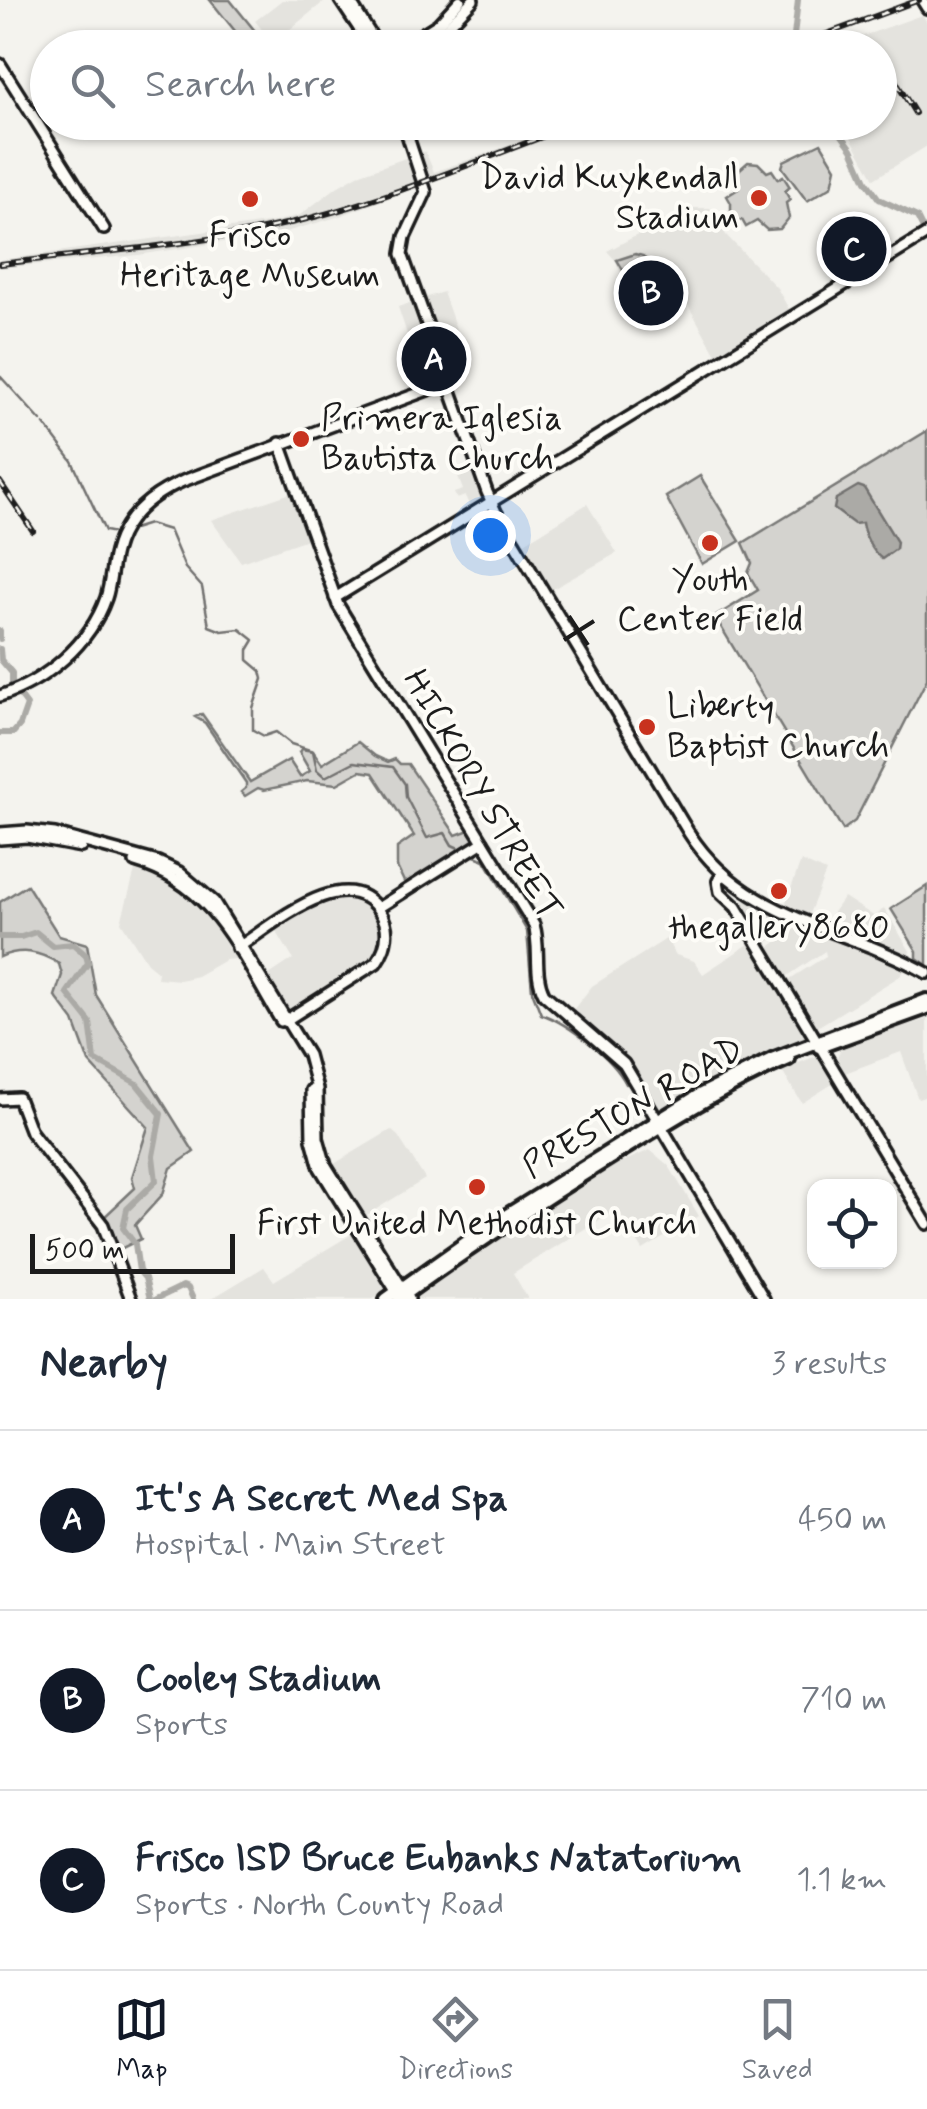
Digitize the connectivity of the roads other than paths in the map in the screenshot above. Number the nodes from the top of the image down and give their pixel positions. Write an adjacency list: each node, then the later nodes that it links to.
1 (340, 0): 7 (street)
2 (349, 0): 8 (street)
3 (460, 0): 9 (street)
4 (472, 0): 10 (street)
5 (922, 0): 6 (street)
6 (927, 8)
7 (362, 30)
8 (365, 30)
9 (428, 30)
10 (444, 30)
11 (2, 71): 12 (street)
12 (30, 115)
13 (45, 140): 15 (street)
14 (411, 140): 17 (street)
15 (102, 230)
16 (924, 235): 19 (street)
17 (450, 382): 18 (street); 19 (street)
18 (280, 443): 21 (street, HICKORY STREET); 23 (street)
19 (493, 501): 20 (street); 21 (street)
20 (509, 532): 22 (street); 22 (street)
21 (335, 598): 25 (street, HICKORY STREET)
22 (566, 624): 26 (street)
23 (4, 695)
24 (0, 836): 28 (street)
25 (484, 842): 27 (street); 34 (street, HICKORY STREET)
26 (724, 872): 29 (street); 32 (street)
27 (378, 908): 28 (street); 31 (street)
28 (239, 946): 31 (street)
29 (927, 971)
30 (927, 1004): 32 (main road, PRESTON ROAD)
31 (285, 1021): 38 (street)
32 (820, 1044): 34 (main road, PRESTON ROAD); 35 (street)
33 (0, 1099): 39 (street)
34 (660, 1123): 38 (main road, PRESTON ROAD); 41 (street, HICKORY STREET)
35 (871, 1127): 36 (street); 37 (street)
36 (927, 1214)
37 (927, 1224)
38 (402, 1295): 40 (main road, PRESTON ROAD)
39 (131, 1299)
40 (386, 1299)
41 (764, 1299)

